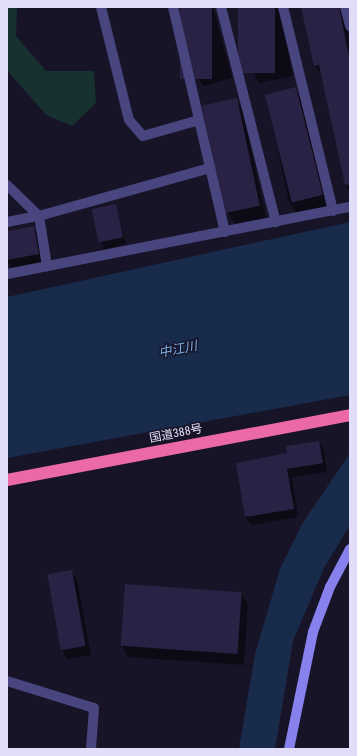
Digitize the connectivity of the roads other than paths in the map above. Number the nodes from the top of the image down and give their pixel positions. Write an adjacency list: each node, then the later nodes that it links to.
1 (101, 7): 7 (street)
2 (173, 7): 7 (street)
3 (221, 7): 14 (street)
4 (283, 7): 11 (street)
5 (347, 11): 6 (street)
6 (350, 26)
7 (199, 120): 8 (street)
8 (210, 168): 12 (street); 15 (street)
9 (7, 185): 12 (street)
10 (350, 207): 11 (street)
11 (333, 210): 14 (street)
12 (38, 216): 13 (street); 16 (street)
13 (7, 222)
14 (276, 222): 15 (street)
15 (224, 232): 16 (street)
16 (47, 266): 17 (street)
17 (7, 274)
18 (350, 416): 19 (highway, 国道388号)
19 (7, 480)
20 (350, 549): 23 (street)
21 (7, 681): 22 (street)
22 (91, 749)
23 (288, 749)

